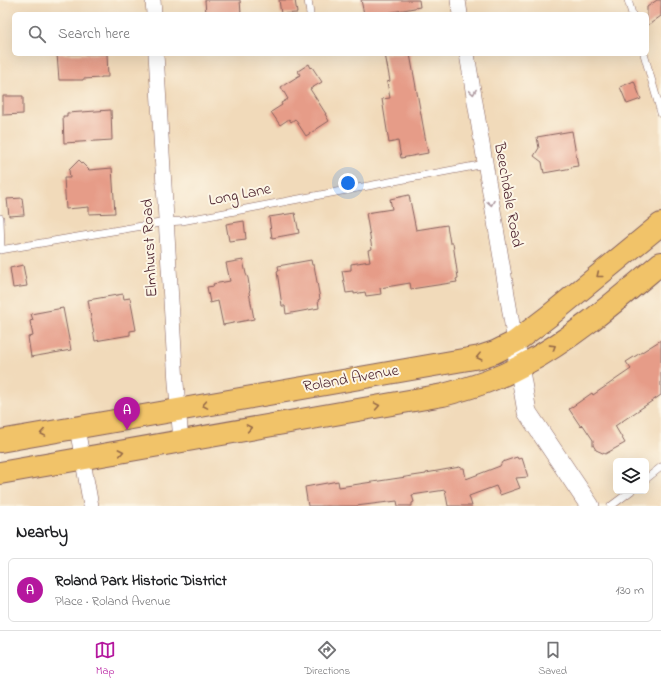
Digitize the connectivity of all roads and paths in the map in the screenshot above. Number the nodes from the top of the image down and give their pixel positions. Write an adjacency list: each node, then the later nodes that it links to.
1 (153, 0): 5 (street)
2 (308, 0): 6 (lane)
3 (458, 0): 7 (street)
4 (628, 0): 8 (lane)
5 (154, 12)
6 (310, 12)
7 (460, 12)
8 (631, 12)
9 (156, 56): 15 (street, Elmhurst Road)
10 (467, 56): 13 (street, Beechdale Road, one-way to 13)
11 (645, 56): 12 (lane)
12 (661, 113)
13 (485, 164): 15 (lane, Long Lane); 19 (street, Beechdale Road, one-way to 19)
14 (0, 218): 17 (lane)
15 (166, 222): 17 (lane, Long Lane); 21 (street, Elmhurst Road)
16 (661, 224): 19 (main road, Roland Avenue, one-way to 19)
17 (1, 249)
18 (661, 264): 20 (main road, Roland Avenue, one-way to 18)
19 (515, 342): 20 (street); 21 (main road, Roland Avenue, one-way to 21)
20 (519, 367): 23 (main road, Roland Avenue, one-way to 20); 31 (street)
21 (178, 410): 22 (main road, Roland Avenue); 23 (street, Elmhurst Road)
22 (77, 428): 24 (main road, Roland Avenue, one-way to 24); 25 (street)
23 (181, 440): 25 (main road, Roland Avenue, one-way to 23)
24 (0, 441)
25 (83, 459): 27 (main road, Roland Avenue); 30 (street)
26 (661, 467): 28 (lane)
27 (0, 473)
28 (649, 477)
29 (627, 494): 32 (lane)
30 (91, 506)
31 (590, 506)
32 (611, 506)

